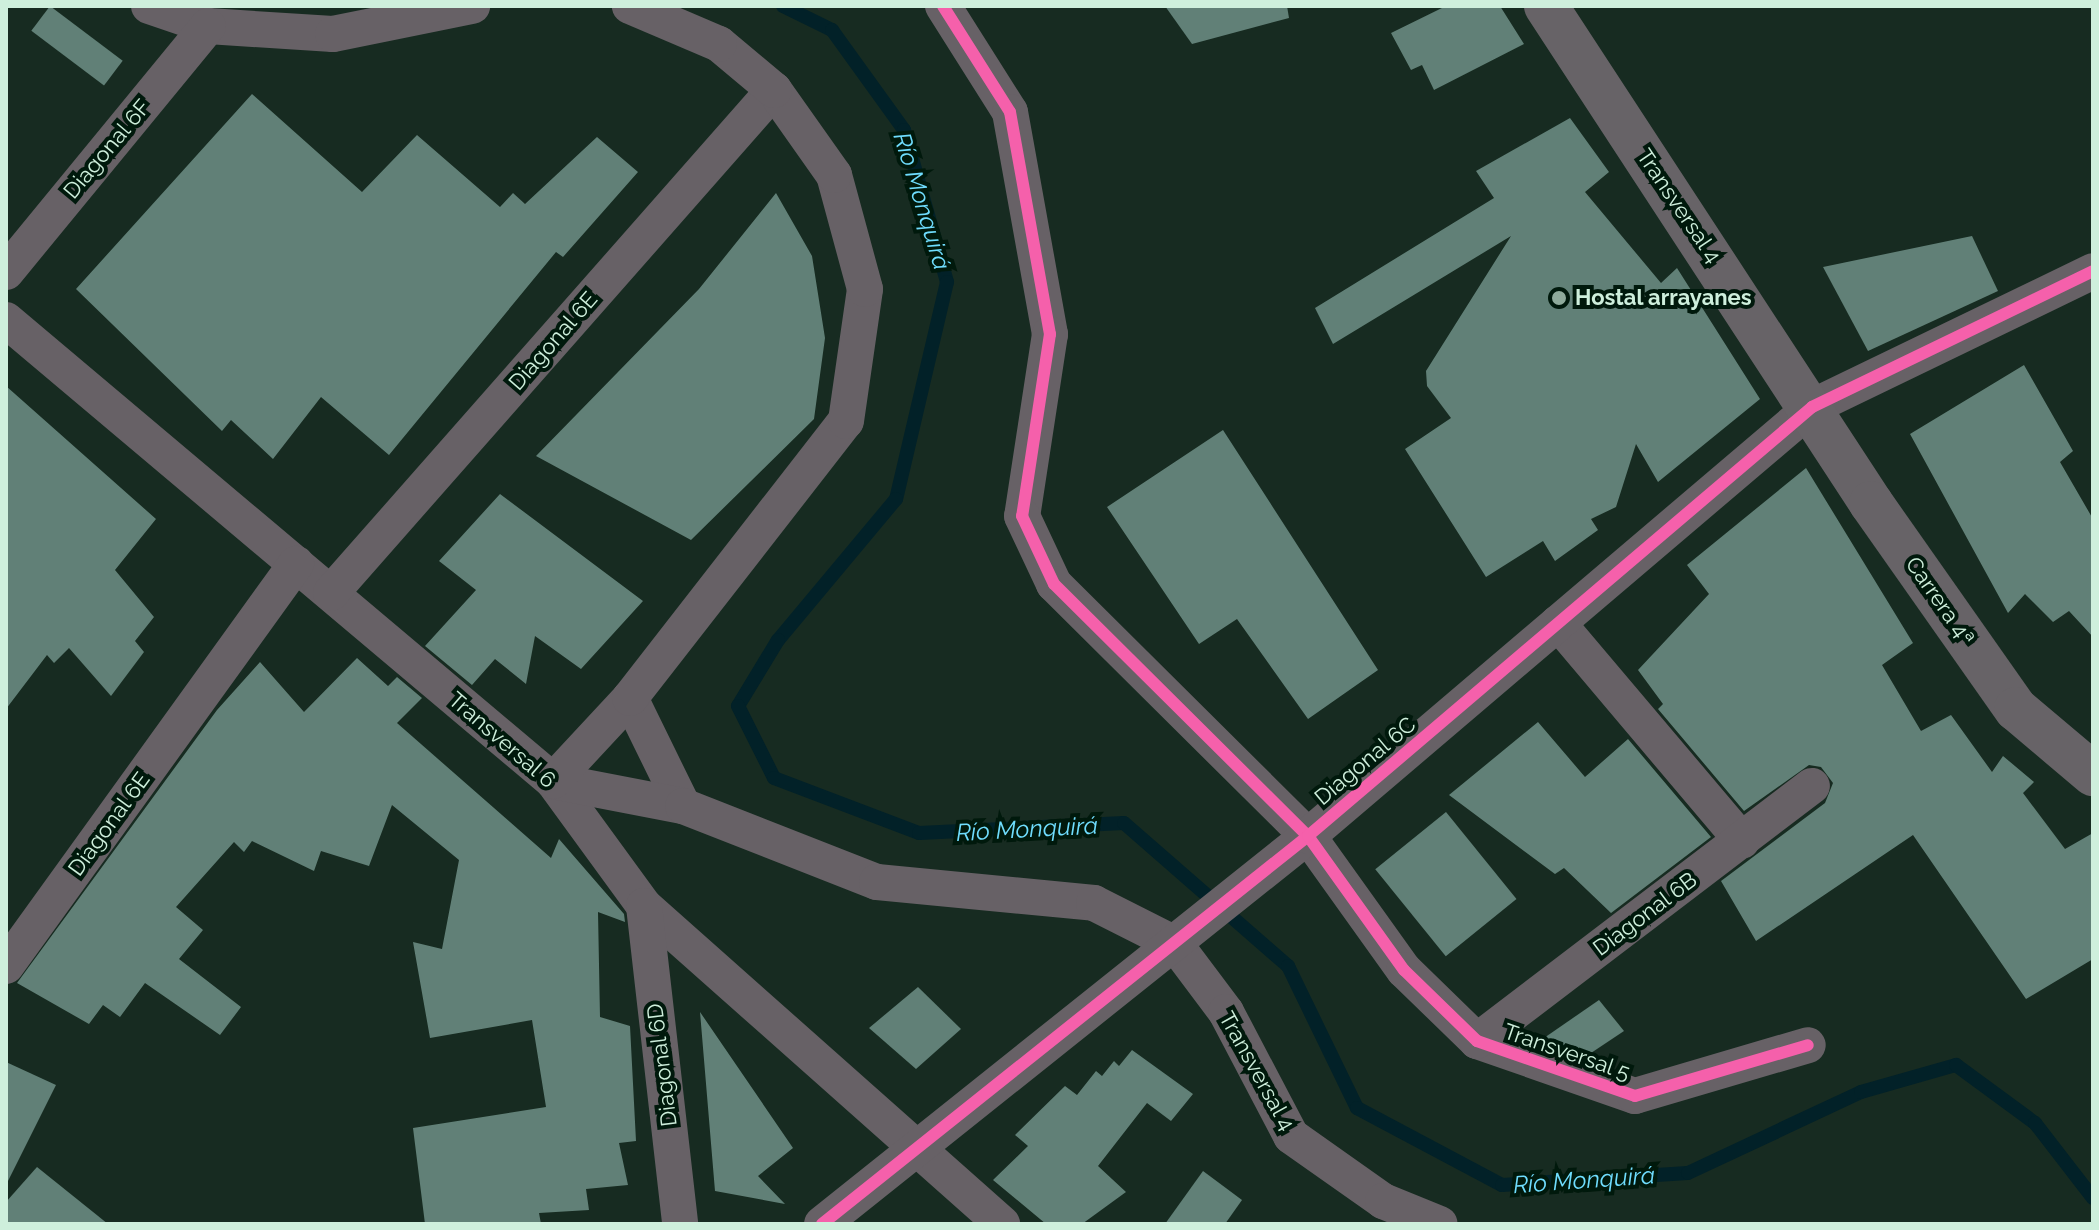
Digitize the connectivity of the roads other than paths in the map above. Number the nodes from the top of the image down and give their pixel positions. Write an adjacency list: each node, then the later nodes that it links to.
1 (149, 6): 6 (street)
2 (472, 6): 6 (street)
3 (630, 6): 7 (street)
4 (943, 6): 20 (street, Transversal 5)
5 (1546, 6): 11 (street, Transversal 4)
6 (208, 26): 9 (street, Diagonal 6F)
7 (774, 90): 13 (street, Diagonal 6E); 15 (street)
8 (2093, 271): 11 (street, Diagonal 6C)
9 (6, 272)
10 (6, 320): 12 (street, Transversal 6)
11 (1812, 407): 14 (street, Diagonal 6C); 16 (street, Carrera 4ª)
12 (296, 564): 13 (street, Transversal 6); 24 (street, Diagonal 6E)
13 (331, 593): 17 (street, Transversal 6)
14 (1558, 623): 20 (street, Diagonal 6C); 21 (street)
15 (630, 698): 17 (street); 19 (street)
16 (2093, 774)
17 (553, 781): 19 (street); 22 (street, Transversal 6)
18 (1812, 786): 21 (street, Diagonal 6B)
19 (683, 806): 23 (street)
20 (1308, 836): 23 (street, Diagonal 6C); 25 (street, Transversal 5)
21 (1742, 841): 25 (street, Diagonal 6B)
22 (644, 906): 27 (street, Transversal 6); 28 (street, Diagonal 6D)
23 (1175, 944): 27 (street, Diagonal 6C); 31 (street, Transversal 4)
24 (6, 966)
25 (1477, 1041): 26 (street, Transversal 5)
26 (1808, 1045)
27 (919, 1150): 29 (street, Diagonal 6C); 30 (street, Transversal 6)
28 (680, 1224)
29 (822, 1224)
30 (1002, 1224)
31 (1440, 1224)

